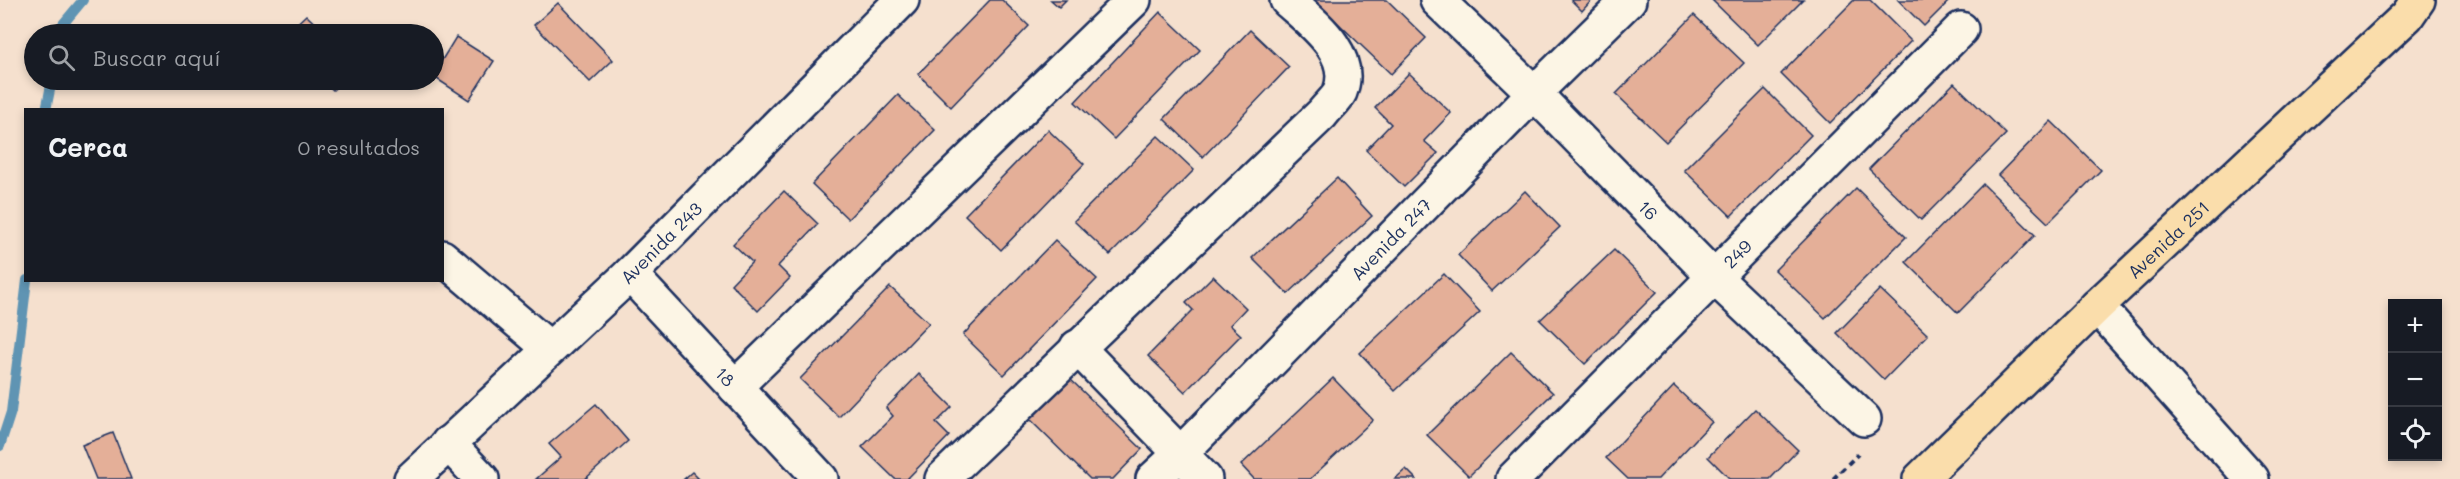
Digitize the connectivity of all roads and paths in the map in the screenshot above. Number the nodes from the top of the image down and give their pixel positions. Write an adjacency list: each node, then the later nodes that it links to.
1 (902, 0): 10 (street, Avenida 243)
2 (1134, 0): 15 (street)
3 (1287, 0): 13 (street)
4 (1437, 0): 8 (street, 16)
5 (1629, 0): 8 (street, Avenida 247)
6 (2418, 0): 12 (main road, Avenida 251)
7 (1961, 29): 11 (street, 249)
8 (1534, 93): 11 (street, 16); 18 (street, Avenida 247)
9 (444, 259): 14 (street)
10 (630, 274): 14 (street, Avenida 243); 15 (street, 18)
11 (1713, 276): 16 (street, 16); 25 (street, 249)
12 (2097, 306): 26 (main road, Avenida 251); 27 (street)
13 (1077, 347): 18 (street); 22 (street)
14 (549, 348): 17 (street, Avenida 243)
15 (735, 387): 21 (street, 18)
16 (1864, 419)
17 (448, 443): 19 (street, Avenida 243); 20 (street)
18 (1180, 454): 23 (street, Avenida 247); 24 (street)
19 (411, 479)
20 (482, 479)
21 (821, 479)
22 (942, 479)
23 (1153, 479)
24 (1204, 479)
25 (1513, 479)
26 (1920, 479)
27 (2252, 479)

